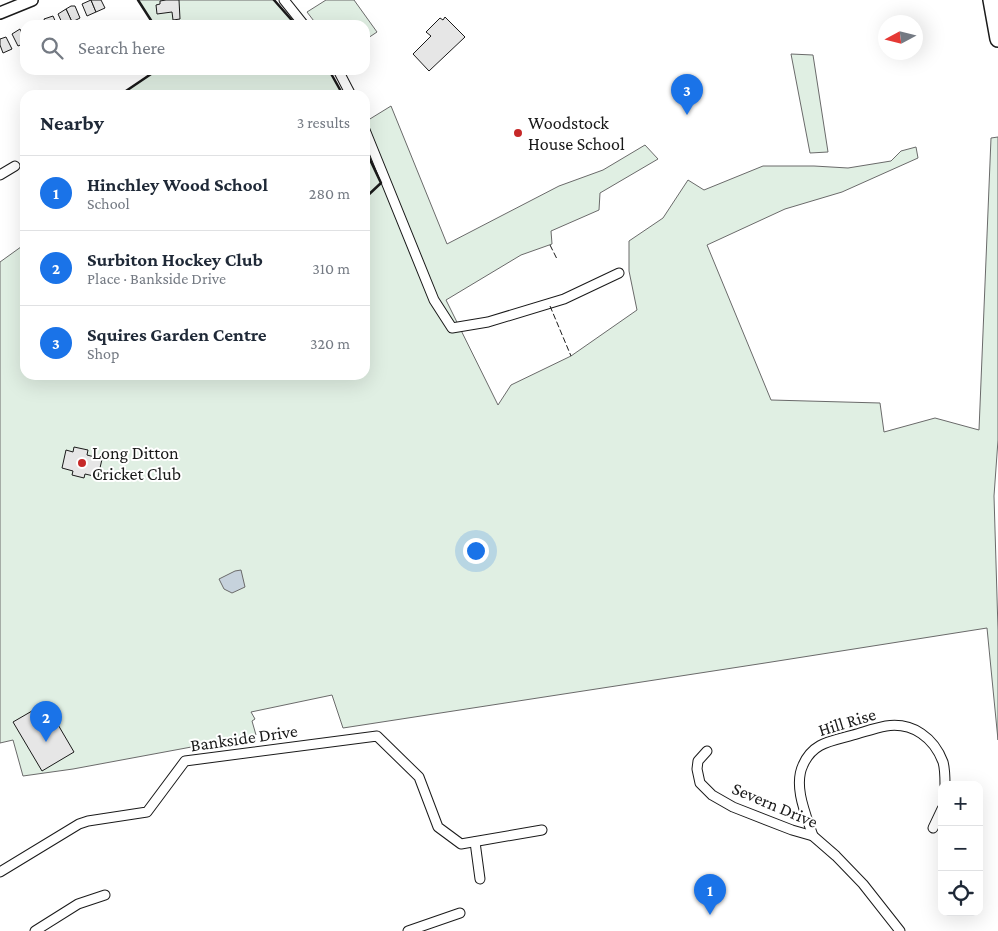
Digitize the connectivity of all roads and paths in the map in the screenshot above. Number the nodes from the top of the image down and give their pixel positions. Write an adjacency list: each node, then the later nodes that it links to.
1 (32, 0): 4 (street)
2 (284, 0): 5 (street)
3 (991, 0): 6 (highway)
4 (0, 13)
5 (300, 20)
6 (998, 38)
7 (341, 75): 8 (street)
8 (348, 90)
9 (370, 142): 12 (street)
10 (15, 166): 11 (street)
11 (0, 175)
12 (618, 274)
13 (708, 751): 18 (street, Severn Drive)
14 (945, 781): 18 (street, Hill Rise)
15 (938, 817): 16 (street)
16 (933, 828)
17 (542, 830): 19 (street, Bankside Drive)
18 (813, 836): 26 (street, Severn Drive)
19 (475, 842): 20 (street, Bankside Drive); 21 (street)
20 (0, 872)
21 (480, 879)
22 (105, 895): 24 (street)
23 (460, 913): 25 (street)
24 (35, 931)
25 (408, 931)
26 (900, 931)

